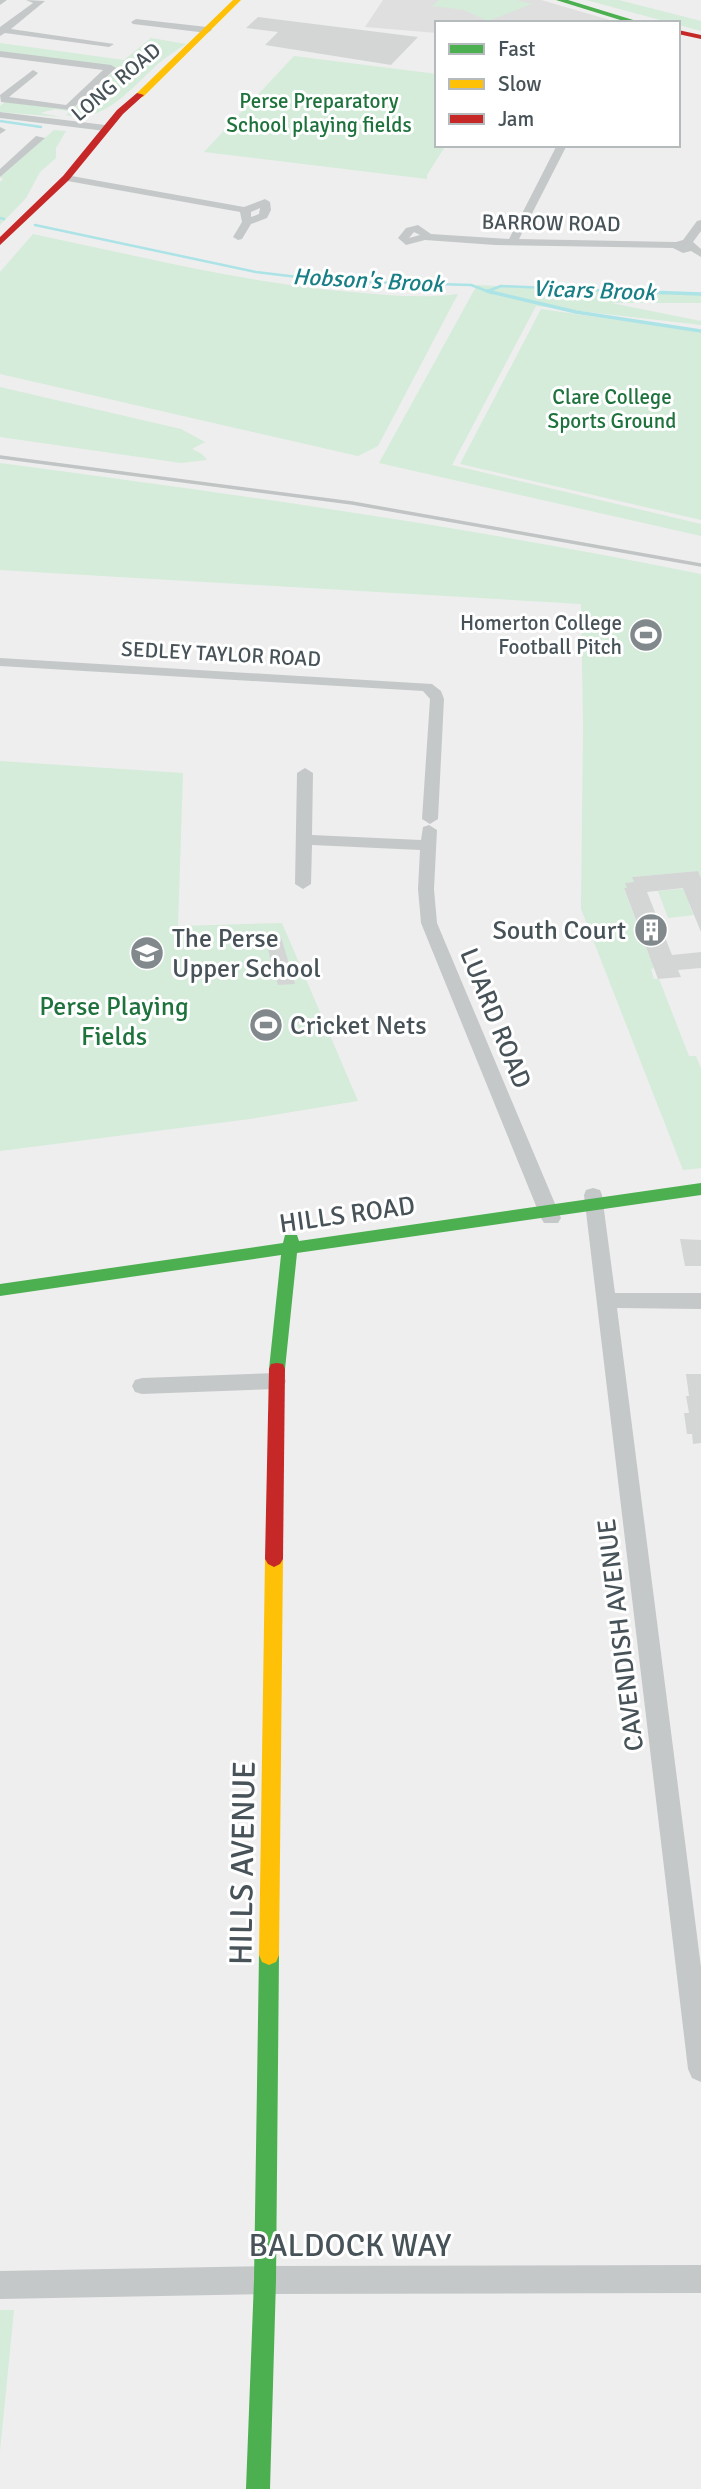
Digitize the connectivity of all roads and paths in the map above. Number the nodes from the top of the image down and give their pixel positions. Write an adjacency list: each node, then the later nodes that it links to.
1 (30, 0): 7 (street)
2 (237, 0): 6 (main road, LONG ROAD)
3 (560, 0): 5 (main road)
4 (144, 14): 6 (street, LONG ROAD)
5 (625, 21)
6 (207, 30): 17 (main road, LONG ROAD)
7 (1, 31): 11 (street)
8 (680, 32): 10 (main road)
9 (119, 36): 11 (street)
10 (701, 37)
11 (109, 44): 13 (street)
12 (0, 54): 15 (street)
13 (94, 55)
14 (33, 73): 15 (street)
15 (1, 99)
16 (0, 115): 17 (street)
17 (98, 128): 21 (main road, LONG ROAD); 24 (main road, LONG ROAD)
18 (16, 141): 20 (street)
19 (561, 147): 27 (street)
20 (0, 174)
21 (66, 178): 23 (street); 24 (main road, LONG ROAD)
22 (275, 189): 23 (street)
23 (246, 216): 26 (street)
24 (26, 217): 28 (main road, LONG ROAD)
25 (701, 223): 30 (street, BARROW ROAD)
26 (238, 237)
27 (513, 241): 29 (street, BARROW ROAD); 30 (street, BARROW ROAD)
28 (0, 242)
29 (403, 246)
30 (689, 248)
31 (0, 662): 32 (street, SEDLEY TAYLOR ROAD)
32 (436, 694): 34 (street, LUARD ROAD)
33 (305, 773): 35 (street)
34 (429, 831): 35 (street); 39 (street, LUARD ROAD)
35 (305, 840): 36 (street)
36 (303, 884)
37 (701, 1189): 38 (main road, HILLS ROAD)
38 (594, 1200): 39 (main road, HILLS ROAD); 42 (street, CAVENDISH AVENUE)
39 (549, 1214): 40 (main road, HILLS ROAD)
40 (291, 1243): 41 (main road, HILLS ROAD); 44 (main road, HILLS AVENUE)
41 (0, 1290)
42 (607, 1300): 43 (street); 46 (street, CAVENDISH AVENUE)
43 (701, 1301)
44 (276, 1381): 45 (street); 48 (main road, HILLS AVENUE)
45 (142, 1386)
46 (701, 2068)
47 (701, 2279): 48 (street, BALDOCK WAY)
48 (265, 2280): 49 (street, BALDOCK WAY); 50 (main road, HILLS AVENUE)
49 (0, 2285)
50 (258, 2489)

